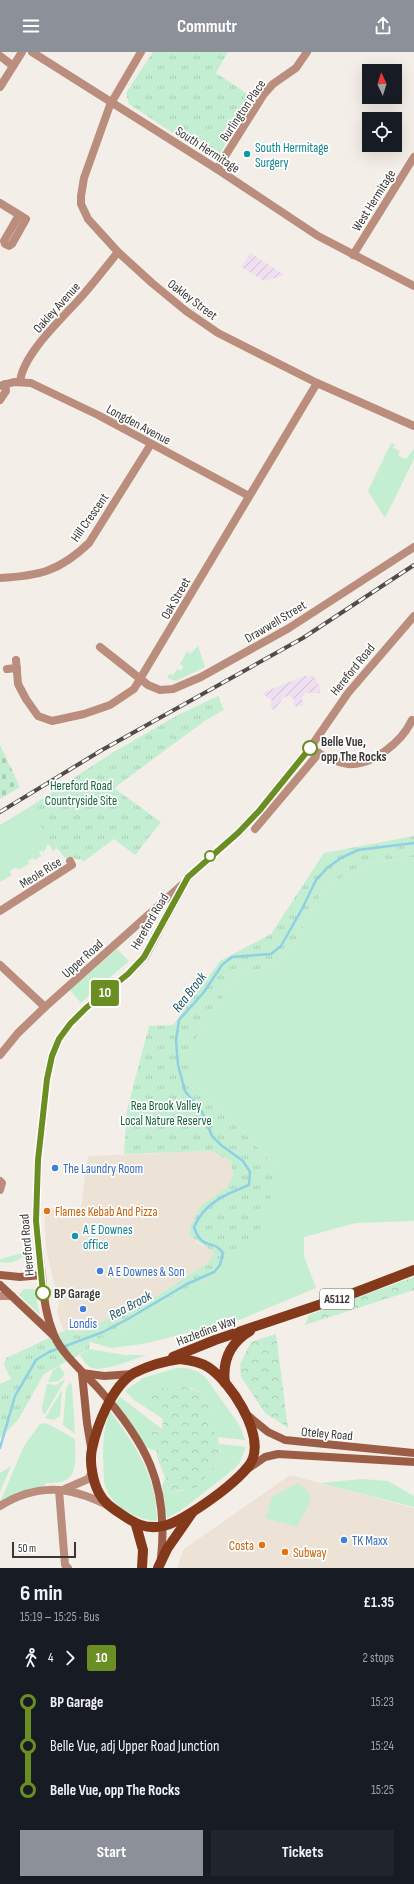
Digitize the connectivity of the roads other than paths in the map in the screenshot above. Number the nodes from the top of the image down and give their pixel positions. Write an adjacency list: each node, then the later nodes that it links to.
1 (22, 52): 6 (street)
2 (32, 52): 8 (street, South Hermitage)
3 (141, 52): 8 (street, Oakley Street)
4 (307, 52): 10 (street, Burlington Place)
5 (0, 56): 6 (street)
6 (13, 66): 7 (street)
7 (0, 87)
8 (112, 102): 10 (street, South Hermitage); 13 (street, Oakley Street)
9 (414, 157): 14 (street, West Hermitage)
10 (217, 169): 14 (street, South Hermitage)
11 (0, 203): 12 (street)
12 (19, 215)
13 (118, 252): 16 (street, Oakley Avenue); 17 (street, Oakley Street)
14 (353, 255): 15 (street, South Hermitage)
15 (414, 286)
16 (17, 382): 18 (street); 21 (street, Longden Avenue)
17 (317, 383): 20 (street, Oakley Street); 22 (street, Oak Street)
18 (3, 385): 19 (street)
19 (0, 400)
20 (414, 426)
21 (151, 444): 22 (street, Longden Avenue); 24 (street, Hill Crescent)
22 (249, 496): 28 (street, Oak Street)
23 (414, 547): 28 (street, Drawwell Street)
24 (0, 578)
25 (414, 616): 30 (street, Hereford Road)
26 (100, 647): 28 (street, Drawwell Street)
27 (7, 669): 28 (street, Oak Street)
28 (141, 680)
29 (412, 720): 31 (street)
30 (310, 748): 31 (street); 34 (street, Hereford Road)
31 (319, 754): 32 (street)
32 (255, 829)
33 (74, 863): 35 (street, Meole Rise)
34 (184, 883): 37 (street, Upper Road); 43 (street, Hereford Road)
35 (0, 911)
36 (0, 965): 37 (street)
37 (45, 1007): 38 (street, Upper Road)
38 (0, 1055)
39 (0, 1181): 40 (street)
40 (0, 1190)
41 (414, 1270): 47 (main road, Hazledine Way / A5112)
42 (0, 1275): 43 (main road)
43 (42, 1275): 48 (main road, Hereford Road)
44 (0, 1285): 46 (main road)
45 (0, 1296): 46 (street)
46 (12, 1296): 48 (main road)
47 (258, 1325): 49 (main road, Hazledine Way / A5112); 52 (main road, Hazledine Way / A5112)
48 (54, 1336): 50 (main road, Hereford Road)
49 (163, 1361): 51 (main road, Hazledine Way); 52 (main road)
50 (82, 1373): 51 (main road); 53 (main road, Hereford Road); 55 (main road)
51 (133, 1374): 53 (main road, Hazledine Way)
52 (225, 1383): 54 (main road)
53 (110, 1402): 55 (main road, Hazledine Way); 65 (main road, Hereford Road)
54 (246, 1414): 56 (main road, Oteley Road); 58 (main road)
55 (92, 1450): 59 (main road)
56 (414, 1453)
57 (414, 1462): 58 (main road, Oteley Road)
58 (248, 1469): 63 (main road)
59 (93, 1471): 60 (street); 61 (main road)
60 (62, 1490): 61 (street); 62 (street); 67 (street)
61 (108, 1505): 64 (main road)
62 (0, 1506)
63 (195, 1510): 65 (main road); 66 (main road)
64 (136, 1525): 65 (main road); 68 (main road)
65 (163, 1526): 66 (main road, Hereford Road)
66 (159, 1564)
67 (68, 1568)
68 (142, 1568)

